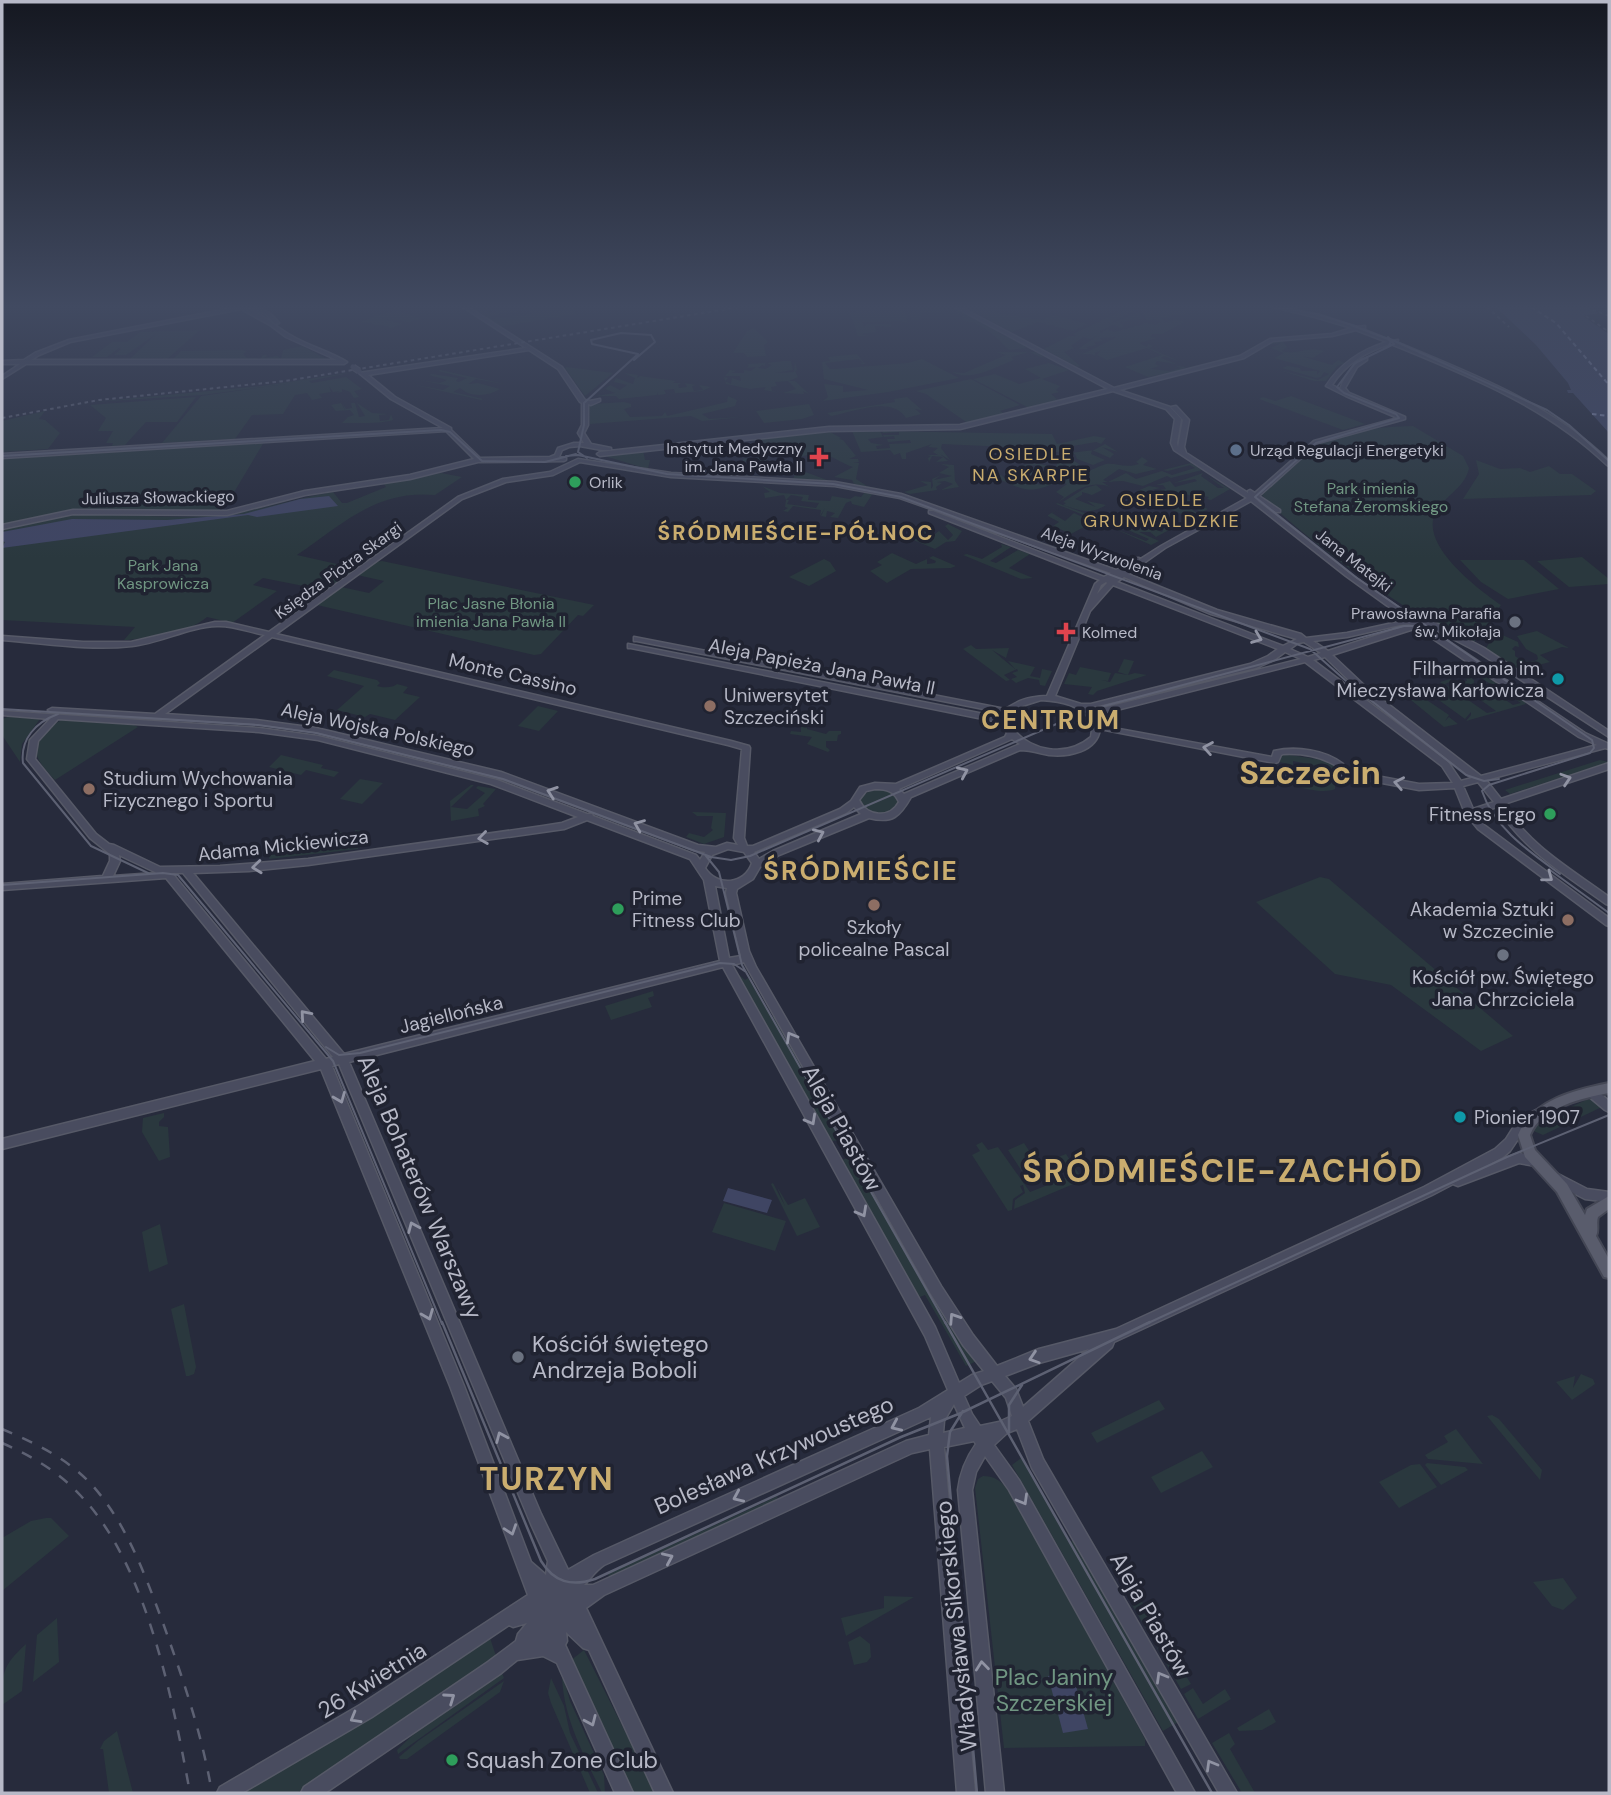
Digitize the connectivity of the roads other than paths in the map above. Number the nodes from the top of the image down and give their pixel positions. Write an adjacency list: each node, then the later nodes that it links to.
1 (384, 391): 10 (street)
2 (576, 391): 11 (street)
3 (1103, 391): 14 (street)
4 (1123, 391): 22 (street, Jana Matejki)
5 (1338, 391): 9 (street)
6 (1345, 391): 9 (street)
7 (1501, 391): 20 (street)
8 (1511, 391): 15 (street)
9 (1352, 397): 24 (street)
10 (449, 429): 16 (street); 18 (street)
11 (583, 430): 12 (street); 13 (street)
12 (570, 444): 13 (street); 17 (street)
13 (589, 444): 14 (street)
14 (599, 452): 19 (street, Księdza Piotra Skargi); 23 (street)
15 (1609, 455)
16 (2, 456)
17 (562, 458): 18 (street); 19 (street); 21 (street)
18 (481, 461): 33 (street, Juliusza Słowackiego)
19 (580, 461): 21 (street, Księdza Piotra Skargi); 23 (street)
20 (1609, 464)
21 (559, 470): 44 (street, Księdza Piotra Skargi)
22 (1210, 470): 25 (street, Jana Matejki); 28 (street, Jana Matejki)
23 (644, 471): 27 (street)
24 (1281, 472): 26 (street); 28 (street)
25 (1239, 486): 26 (street); 28 (street, Jana Matejki)
26 (1258, 486): 28 (street)
27 (886, 494): 34 (street, Aleja Wyzwolenia); 36 (street, Aleja Wyzwolenia)
28 (1251, 495): 29 (street); 30 (street, Jana Matejki); 31 (street); 40 (street, Jana Matejki)
29 (1241, 505): 30 (street); 31 (street)
30 (1262, 507): 39 (street, Jana Matejki)
31 (1226, 511): 32 (street)
32 (1206, 522): 34 (street, Aleja Wyzwolenia); 35 (street, Aleja Wyzwolenia)
33 (2, 527)
34 (1114, 572): 35 (street, Aleja Wyzwolenia); 36 (street, Aleja Wyzwolenia)
35 (1124, 575): 37 (street, Aleja Wyzwolenia); 46 (street, Aleja Wyzwolenia)
36 (1105, 578): 37 (street, Aleja Wyzwolenia); 38 (street)
37 (1114, 581): 38 (street, Aleja Wyzwolenia); 47 (street, Aleja Wyzwolenia, one-way to 47)
38 (1088, 609): 50 (street)
39 (1402, 614): 40 (street, Jana Matejki); 41 (street)
40 (1416, 622): 41 (street); 42 (street); 43 (street, Jana Matejki); 57 (street, Jana Matejki)
41 (1397, 623): 46 (street)
42 (1407, 630): 43 (street); 48 (street)
43 (1430, 633): 64 (street, Jana Matejki)
44 (271, 635): 45 (street, Monte Cassino); 58 (street, Księdza Piotra Skargi); 84 (street, Monte Cassino)
45 (2, 638)
46 (1306, 639): 47 (street); 48 (street)
47 (1284, 648): 49 (street, Aleja Wyzwolenia); 51 (street)
48 (1328, 654): 49 (street); 71 (street)
49 (1309, 659): 60 (street); 73 (street)
50 (1050, 698): 51 (street); 53 (street)
51 (1079, 706): 60 (street)
52 (2, 707): 55 (street, Aleja Wojska Polskiego)
53 (1012, 709): 59 (street); 59 (street, Aleja Papieża Jana Pawła II)
54 (2, 713): 56 (street, Aleja Wojska Polskiego)
55 (54, 713): 56 (street, Aleja Wojska Polskiego); 58 (street, Aleja Wojska Polskiego); 61 (street, Aleja Wojska Polskiego); 62 (street)
56 (45, 716): 62 (street)
57 (1581, 716): 63 (street); 66 (street)
58 (157, 717): 61 (street, Księdza Piotra Skargi); 80 (street, Aleja Wojska Polskiego, one-way to 58)
59 (1006, 721): 65 (street)
60 (1096, 721): 68 (street); 73 (street, one-way to 60)
61 (147, 723): 78 (street, Aleja Wojska Polskiego)
62 (45, 727): 85 (street)
63 (1609, 729)
64 (1577, 732): 67 (street, Jana Matejki); 69 (street)
65 (1011, 734): 68 (street); 72 (street)
66 (1609, 736)
67 (1608, 746): 69 (street)
68 (1030, 747): 74 (street, one-way to 68)
69 (1574, 752): 71 (street)
70 (1609, 766): 76 (street, one-way to 70)
71 (1479, 778): 73 (street); 76 (street)
72 (890, 788): 74 (street); 75 (street)
73 (1460, 789): 77 (street); 79 (street)
74 (903, 801): 81 (street)
75 (855, 802): 81 (street); 87 (street)
76 (1498, 802): 77 (street); 98 (street)
77 (1486, 807): 79 (street)
78 (570, 810): 82 (street, Aleja Wojska Polskiego); 83 (street)
79 (1469, 813): 99 (street, one-way to 99)
80 (614, 815): 82 (street, Aleja Wojska Polskiego); 86 (street, Aleja Wojska Polskiego, one-way to 80)
81 (869, 815): 88 (street, one-way to 81)
82 (587, 816): 83 (street, Adama Mickiewicza); 89 (street, Aleja Wojska Polskiego)
83 (566, 825): 91 (street, Adama Mickiewicza, one-way to 91)
84 (739, 838): 86 (street); 87 (street)
85 (102, 843): 90 (street); 92 (street)
86 (725, 847): 87 (street); 89 (street)
87 (745, 849): 88 (street)
88 (757, 865): 95 (street)
89 (701, 867): 94 (street)
90 (158, 870): 91 (street, Adama Mickiewicza); 92 (street, Adama Mickiewicza)
91 (187, 872): 97 (street); 102 (street, Aleja Bohaterów Warszawy, one-way to 91)
92 (108, 876): 93 (street, Adama Mickiewicza); 96 (street, Adama Mickiewicza)
93 (169, 876): 97 (street, Aleja Bohaterów Warszawy)
94 (709, 879): 95 (street); 101 (street, Aleja Piastów)
95 (743, 881): 100 (street, Aleja Piastów)
96 (2, 885)
97 (178, 886): 103 (street, Aleja Bohaterów Warszawy)
98 (1609, 902)
99 (1609, 923)
100 (746, 958): 101 (street, Jagiellońska); 116 (street, Aleja Piastów, one-way to 100)
101 (726, 962): 102 (street, Jagiellońska); 117 (street, Aleja Piastów, one-way to 117)
102 (342, 1059): 103 (street, Jagiellońska); 122 (street, Aleja Bohaterów Warszawy, one-way to 102)
103 (325, 1064): 109 (street, Jagiellońska); 121 (street, Aleja Bohaterów Warszawy, one-way to 121)
104 (1609, 1088): 105 (main road)
105 (1591, 1092): 106 (street); 107 (main road)
106 (1609, 1107)
107 (1539, 1114): 108 (street); 110 (main road)
108 (1511, 1138): 110 (street); 111 (street)
109 (2, 1144)
110 (1544, 1168): 111 (street); 112 (street); 113 (main road)
111 (1428, 1192): 115 (street)
112 (1609, 1199): 113 (main road)
113 (1595, 1245): 114 (main road)
114 (1609, 1272)
115 (1117, 1335): 116 (street, one-way to 116); 118 (street)
116 (995, 1373): 117 (street, Bolesława Krzywoustego); 118 (street, Aleja Piastów)
117 (955, 1392): 119 (street, Aleja Piastów); 120 (street); 122 (street, Bolesława Krzywoustego, one-way to 122)
118 (1013, 1423): 119 (street, Władysława Sikorskiego); 134 (street, Aleja Piastów, one-way to 118)
119 (980, 1438): 120 (street); 132 (street, Władysława Sikorskiego, one-way to 119); 133 (street, one-way to 133)
120 (936, 1440): 122 (street, one-way to 120); 131 (street, Władysława Sikorskiego)
121 (521, 1557): 122 (street); 123 (street, Aleja Bohaterów Warszawy)
122 (562, 1583): 123 (street); 123 (street); 124 (street, Aleja Bohaterów Warszawy)
123 (547, 1614): 124 (street); 125 (street); 126 (street, Aleja Bohaterów Warszawy); 127 (street, 26 Kwietnia, one-way to 127)
124 (593, 1643): 130 (street, Aleja Bohaterów Warszawy)
125 (510, 1656): 126 (street); 128 (street, one-way to 125)
126 (563, 1659): 129 (street, Aleja Bohaterów Warszawy, one-way to 129)
127 (226, 1793)
128 (310, 1793)
129 (624, 1793)
130 (664, 1793)
131 (966, 1793)
132 (995, 1793)
133 (1186, 1793)
134 (1228, 1793)

